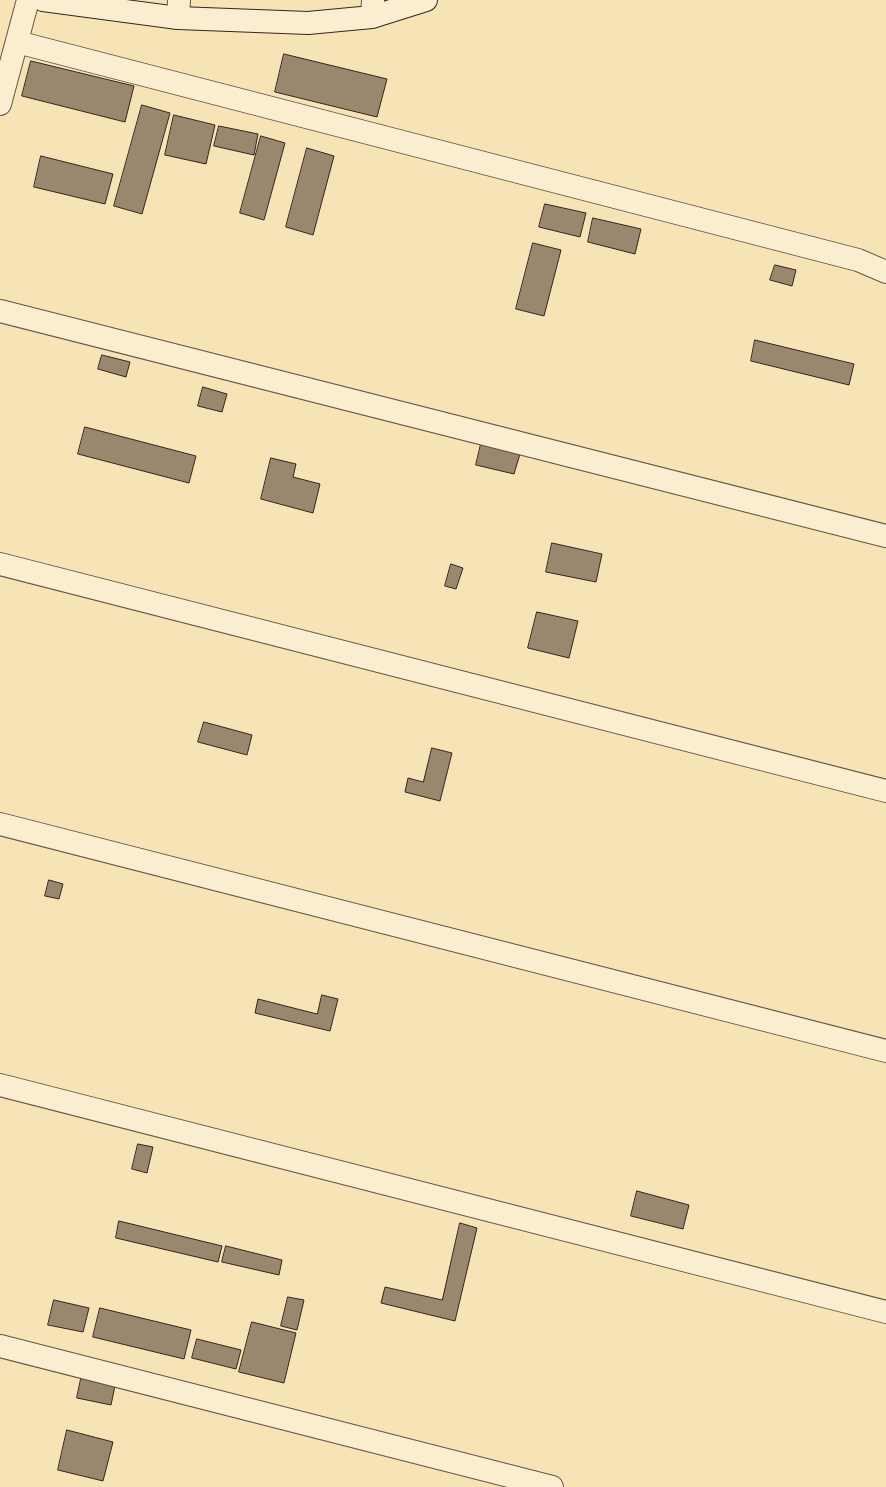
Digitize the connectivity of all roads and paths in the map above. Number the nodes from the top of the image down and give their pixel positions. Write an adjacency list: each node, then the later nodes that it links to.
1 (28, 0): 6 (street)
2 (43, 0): 5 (street)
3 (426, 0): 4 (street)
4 (373, 8): 5 (street)
5 (179, 9)
6 (17, 42): 7 (street); 8 (street)
7 (0, 104)
8 (886, 272)
9 (0, 311): 10 (street)
10 (886, 536)
11 (0, 564): 12 (street)
12 (886, 791)
13 (0, 824): 14 (street)
14 (886, 1051)
15 (0, 1085): 16 (street)
16 (886, 1312)
17 (0, 1346): 18 (street)
18 (552, 1487)

